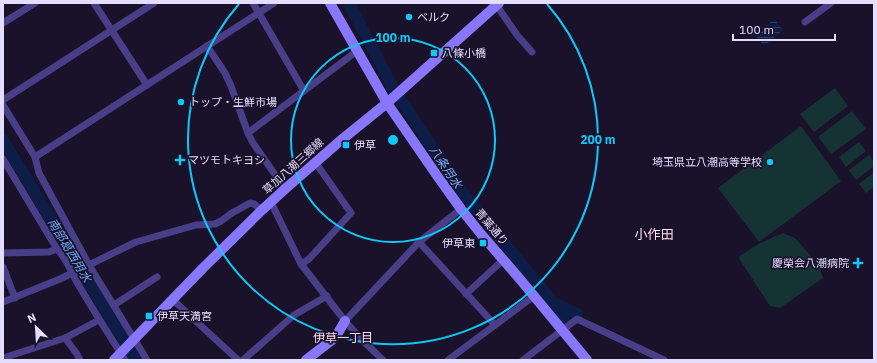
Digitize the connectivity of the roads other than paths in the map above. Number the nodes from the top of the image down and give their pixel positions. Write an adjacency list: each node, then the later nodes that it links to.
1 (35, 3): 11 (street)
2 (94, 3): 12 (street)
3 (154, 3): 12 (street)
4 (253, 3): 9 (street)
5 (274, 3): 9 (street)
6 (330, 3): 14 (main road, 青葉通り)
7 (831, 3): 10 (street)
8 (497, 4): 15 (street); 19 (main road, 草加八潮三郷線)
9 (259, 13): 13 (street); 17 (street)
10 (805, 22)
11 (3, 23)
12 (112, 30): 16 (street); 18 (street)
13 (207, 46): 16 (street); 21 (street)
14 (357, 51): 17 (street); 19 (main road, 青葉通り)
15 (532, 52)
16 (147, 85): 22 (street)
17 (304, 91): 21 (street)
18 (3, 100)
19 (387, 103): 24 (main road, 草加八潮三郷線); 27 (main road, 青葉通り)
20 (3, 105): 22 (street)
21 (248, 133): 25 (street)
22 (35, 157): 34 (street)
23 (3, 160): 30 (street)
24 (315, 162): 25 (main road, 草加八潮三郷線); 33 (street)
25 (285, 189): 26 (main road, 草加八潮三郷線)
26 (271, 202): 28 (main road, 草加八潮三郷線); 33 (street)
27 (461, 209): 29 (street); 32 (main road, 青葉通り)
28 (262, 210): 34 (street); 42 (main road, 草加八潮三郷線)
29 (419, 242): 38 (street); 46 (street)
30 (57, 249): 31 (street); 36 (street)
31 (3, 254)
32 (503, 260): 38 (street); 40 (main road, 青葉通り)
33 (301, 264): 39 (street)
34 (88, 266): 36 (street); 44 (street)
35 (3, 267): 41 (street)
36 (74, 272): 41 (street); 45 (street)
37 (156, 277): 44 (street)
38 (466, 294): 47 (street)
39 (327, 296): 46 (street); 56 (street)
40 (534, 296): 47 (street); 48 (main road, 青葉通り)
41 (15, 298): 43 (street)
42 (173, 300): 50 (main road, 草加八潮三郷線); 55 (street)
43 (3, 302)
44 (114, 305): 50 (street)
45 (99, 320): 49 (street); 51 (street)
46 (345, 321): 57 (main road); 58 (street)
47 (495, 325): 59 (street)
48 (562, 331): 60 (street); 61 (main road, 青葉通り); 62 (street)
49 (65, 338): 52 (street); 53 (street)
50 (133, 340): 51 (main road, 草加八潮三郷線); 54 (street)
51 (121, 356)
52 (3, 358)
53 (80, 360)
54 (148, 360)
55 (238, 360)
56 (243, 360)
57 (306, 360)
58 (382, 360)
59 (448, 360)
60 (522, 360)
61 (587, 360)
62 (664, 360)

